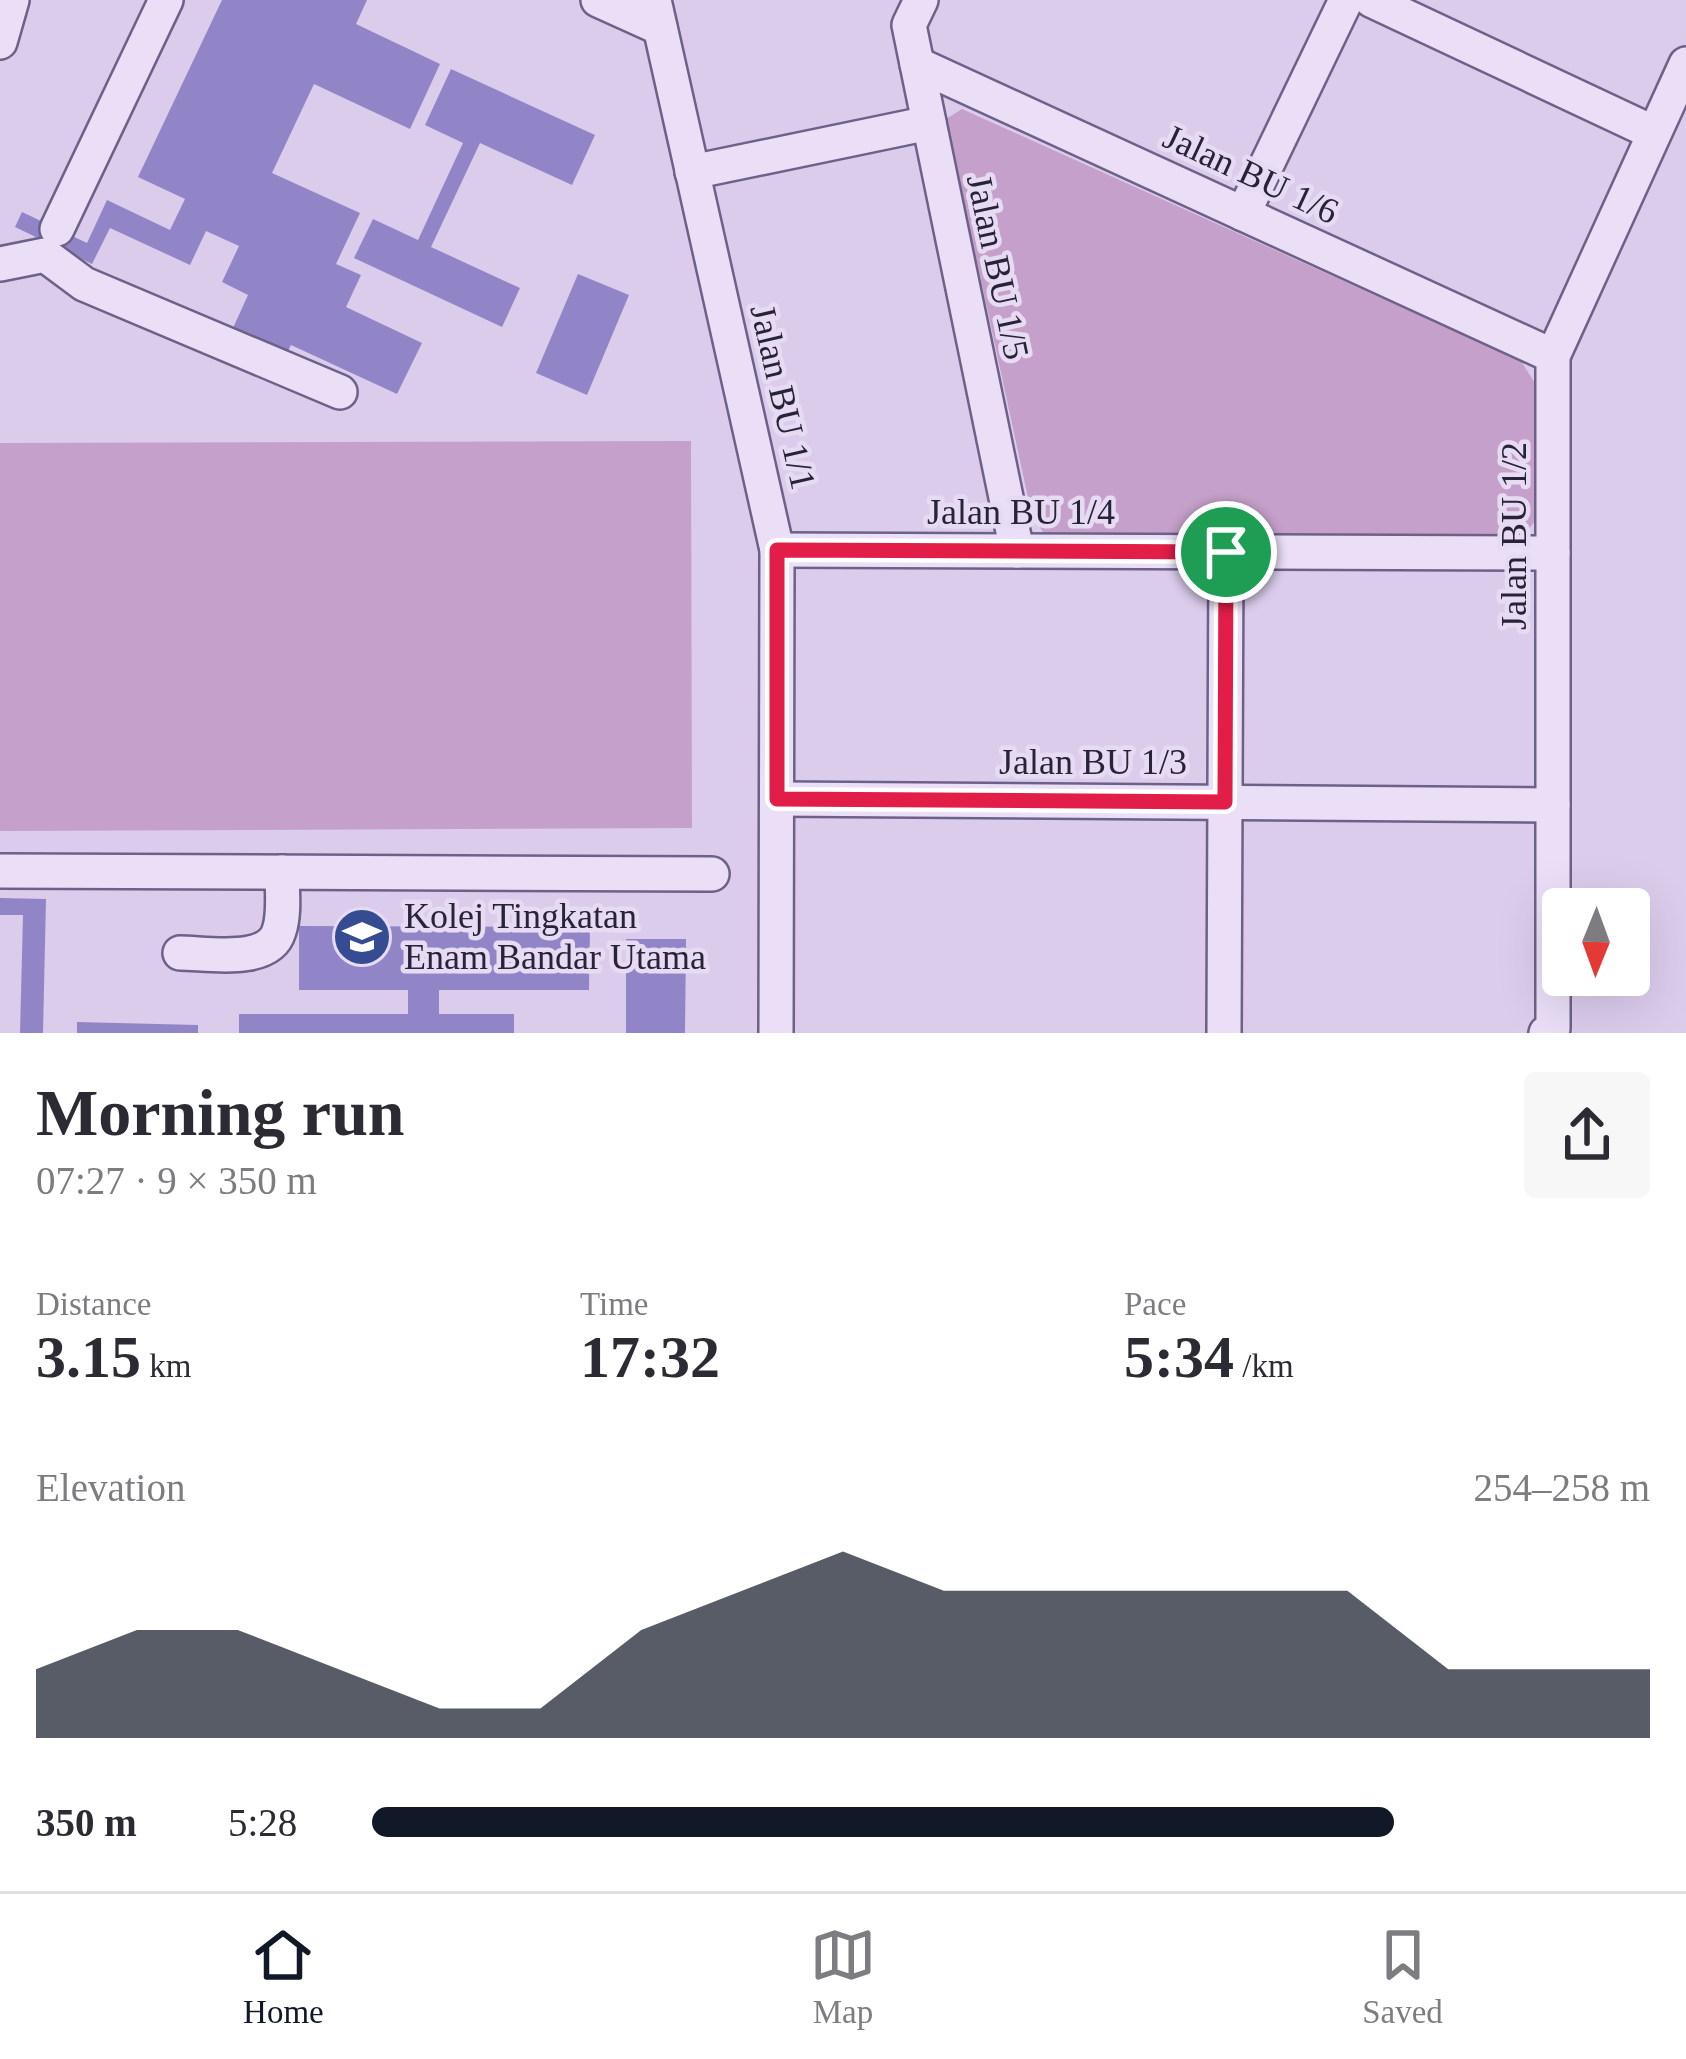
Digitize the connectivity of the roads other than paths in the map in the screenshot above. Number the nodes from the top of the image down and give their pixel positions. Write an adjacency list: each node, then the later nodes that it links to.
1 (12, 0): 8 (street)
2 (166, 0): 15 (street)
3 (598, 0): 7 (street)
4 (921, 0): 9 (street, Jalan BU 1/5)
5 (1346, 0): 14 (street)
6 (1371, 0): 12 (street)
7 (657, 14): 13 (street, Jalan BU 1/1)
8 (0, 42)
9 (917, 64): 11 (street, Jalan BU 1/5); 14 (street, Jalan BU 1/6)
10 (1686, 64): 12 (street, Jalan BU 1/2)
11 (929, 123): 13 (street); 20 (street, Jalan BU 1/5)
12 (1654, 133): 17 (street, Jalan BU 1/2)
13 (692, 172): 19 (street, Jalan BU 1/1)
14 (1243, 214): 17 (street, Jalan BU 1/6)
15 (51, 243): 16 (street); 18 (street)
16 (0, 264)
17 (1553, 356): 22 (street, Jalan BU 1/2)
18 (340, 392)
19 (777, 550): 20 (street, Jalan BU 1/4); 23 (street, Jalan BU 1/1)
20 (1017, 551): 21 (street, Jalan BU 1/4)
21 (1226, 552): 22 (street, Jalan BU 1/4); 24 (street)
22 (1553, 553): 25 (street, Jalan BU 1/2)
23 (777, 799): 24 (street, Jalan BU 1/3); 30 (street, Jalan BU 1/1)
24 (1225, 802): 25 (street, Jalan BU 1/3); 31 (street)
25 (1553, 805): 32 (street, Jalan BU 1/2)
26 (0, 871): 27 (street)
27 (282, 872): 28 (street); 29 (street)
28 (712, 874)
29 (180, 953)
30 (776, 1033)
31 (1224, 1033)
32 (1546, 1033)

